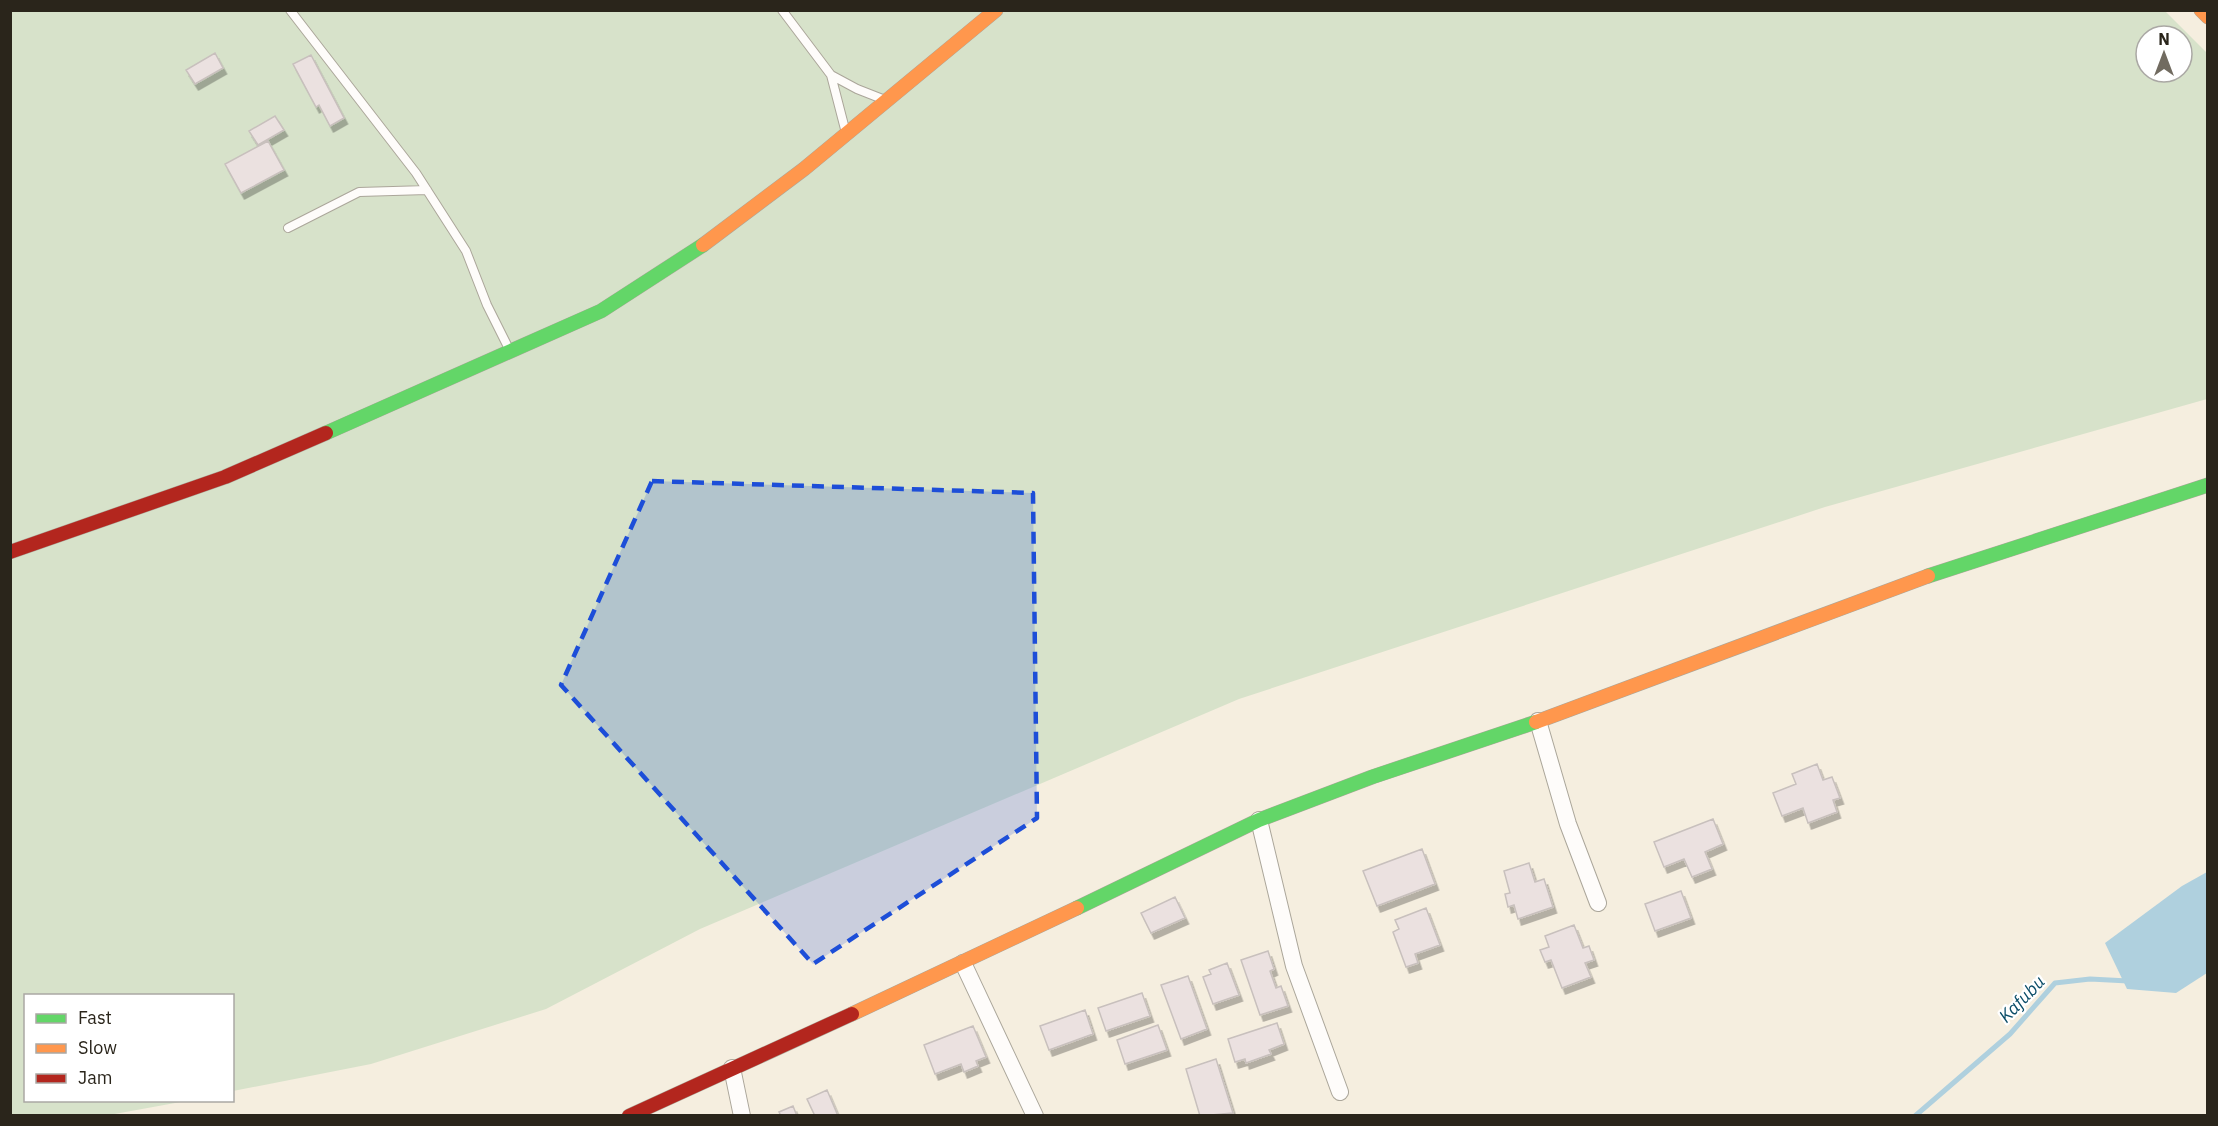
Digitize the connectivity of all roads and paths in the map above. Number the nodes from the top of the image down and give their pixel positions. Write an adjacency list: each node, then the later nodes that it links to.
1 (290, 10): 9 (lane)
2 (782, 10): 6 (lane)
3 (996, 10): 7 (main road)
4 (2201, 10): 5 (main road)
5 (2208, 17)
6 (831, 75): 7 (lane); 8 (lane)
7 (887, 100): 8 (main road)
8 (847, 133): 11 (main road)
9 (427, 190): 10 (lane); 11 (lane)
10 (288, 228)
11 (510, 351): 13 (main road)
12 (2208, 485): 14 (main road)
13 (10, 552)
14 (1538, 721): 15 (main road); 16 (street)
15 (1258, 820): 17 (main road); 19 (street)
16 (1598, 903)
17 (963, 963): 18 (main road); 22 (street)
18 (732, 1068): 20 (main road); 21 (street)
19 (1340, 1092)
20 (629, 1116)
21 (742, 1116)
22 (1035, 1116)

